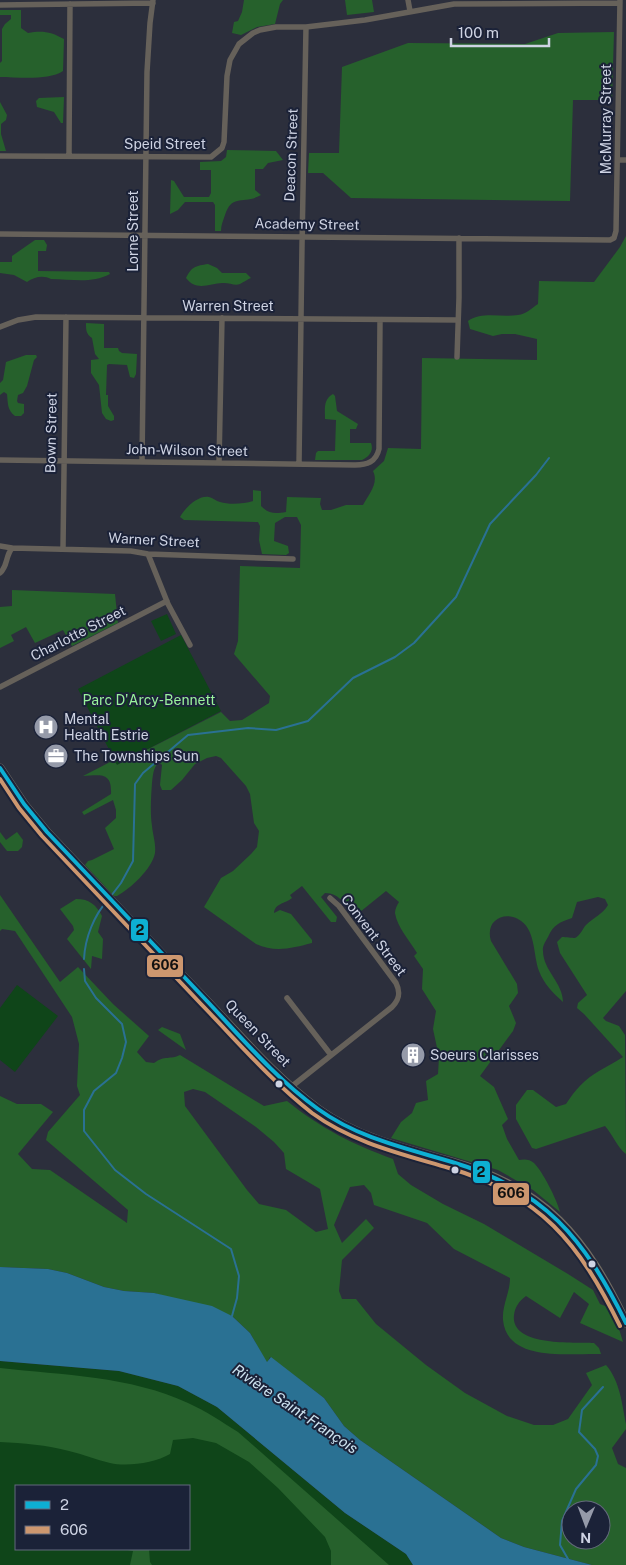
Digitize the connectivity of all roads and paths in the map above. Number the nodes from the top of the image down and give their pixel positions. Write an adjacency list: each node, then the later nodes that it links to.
1 (408, 0): 6 (street)
2 (153, 2): 4 (street); 10 (street, Lorne Street)
3 (620, 2): 6 (street, Speid Street); 11 (street, McMurray Street)
4 (70, 4): 5 (street); 9 (street)
5 (0, 5)
6 (410, 11): 7 (street, Speid Street)
7 (306, 27): 10 (street, Speid Street); 15 (street, Deacon Street)
8 (0, 156): 9 (street, Speid Street)
9 (69, 156): 10 (street, Speid Street)
10 (146, 157): 14 (street, Lorne Street)
11 (618, 160): 12 (street); 17 (street, McMurray Street)
12 (626, 160)
13 (0, 234): 14 (street, Academy Street)
14 (144, 235): 15 (street, Academy Street); 19 (street, Lorne Street)
15 (302, 237): 16 (street, Academy Street); 21 (street, Deacon Street)
16 (458, 238): 17 (street, Academy Street); 22 (street)
17 (614, 238)
18 (66, 317): 19 (street, Warren Street); 24 (street, Warren Street); 27 (street, Bown Street)
19 (144, 318): 20 (street, Warren Street); 28 (street, Lorne Street)
20 (222, 318): 21 (street, Warren Street); 29 (street)
21 (301, 318): 23 (street, Warren Street); 30 (street, Deacon Street)
22 (458, 320): 23 (street, Warren Street); 25 (street)
23 (380, 321): 30 (street, John-Wilson Street)
24 (0, 327)
25 (457, 357)
26 (0, 460): 27 (street, John-Wilson Street)
27 (63, 461): 28 (street, John-Wilson Street); 33 (street, Bown Street)
28 (142, 462): 29 (street, John-Wilson Street)
29 (219, 462): 30 (street, John-Wilson Street)
30 (300, 464)
31 (0, 546): 32 (street, Warner Street)
32 (12, 548): 33 (street, Warner Street); 36 (street)
33 (63, 548): 34 (street, Warner Street)
34 (148, 554): 35 (street, Warner Street); 37 (street)
35 (294, 559)
36 (0, 573)
37 (167, 601): 38 (street); 39 (street, Charlotte Street)
38 (190, 645)
39 (0, 687)
40 (0, 768): 44 (main road, Queen Street)
41 (330, 898): 43 (street, Convent Street)
42 (287, 998): 43 (street)
43 (332, 1055): 44 (street, Convent Street)
44 (291, 1087): 45 (main road, Queen Street)
45 (626, 1323)

